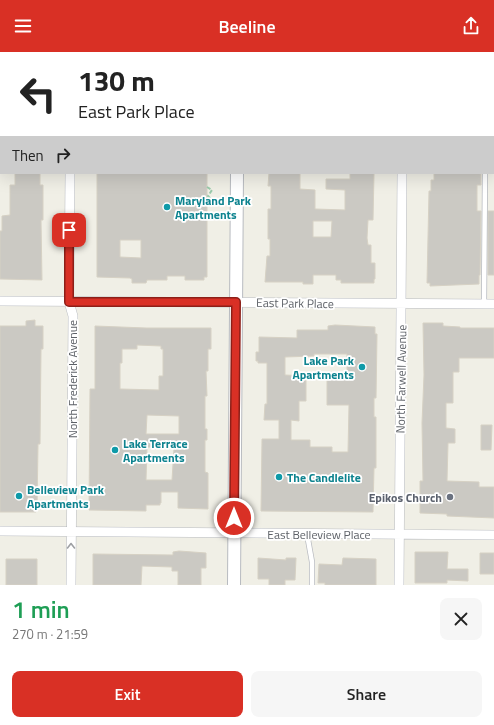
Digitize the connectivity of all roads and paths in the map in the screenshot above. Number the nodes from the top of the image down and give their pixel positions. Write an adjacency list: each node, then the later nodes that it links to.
1 (70, 174): 8 (street, North Frederick Avenue)
2 (237, 174): 9 (street)
3 (402, 174): 10 (street, North Farwell Avenue)
4 (485, 174): 11 (lane)
5 (207, 187): 6 (path)
6 (219, 203)
7 (0, 301): 8 (street, East Park Place)
8 (69, 302): 9 (street, East Park Place); 14 (street, North Frederick Avenue)
9 (236, 302): 10 (street, East Park Place); 15 (street)
10 (402, 304): 11 (street, East Park Place); 17 (street, North Farwell Avenue)
11 (484, 304): 12 (street, East Park Place)
12 (494, 304)
13 (0, 531): 14 (street, East Belleview Place)
14 (71, 531): 15 (street, East Belleview Place); 19 (street, North Frederick Avenue, one-way to 14)
15 (234, 533): 16 (street, East Belleview Place); 20 (street)
16 (307, 534): 17 (street, East Belleview Place); 21 (lane)
17 (399, 534): 18 (street, East Belleview Place); 22 (street, North Farwell Avenue)
18 (494, 535)
19 (71, 585)
20 (234, 585)
21 (312, 585)
22 (399, 585)

